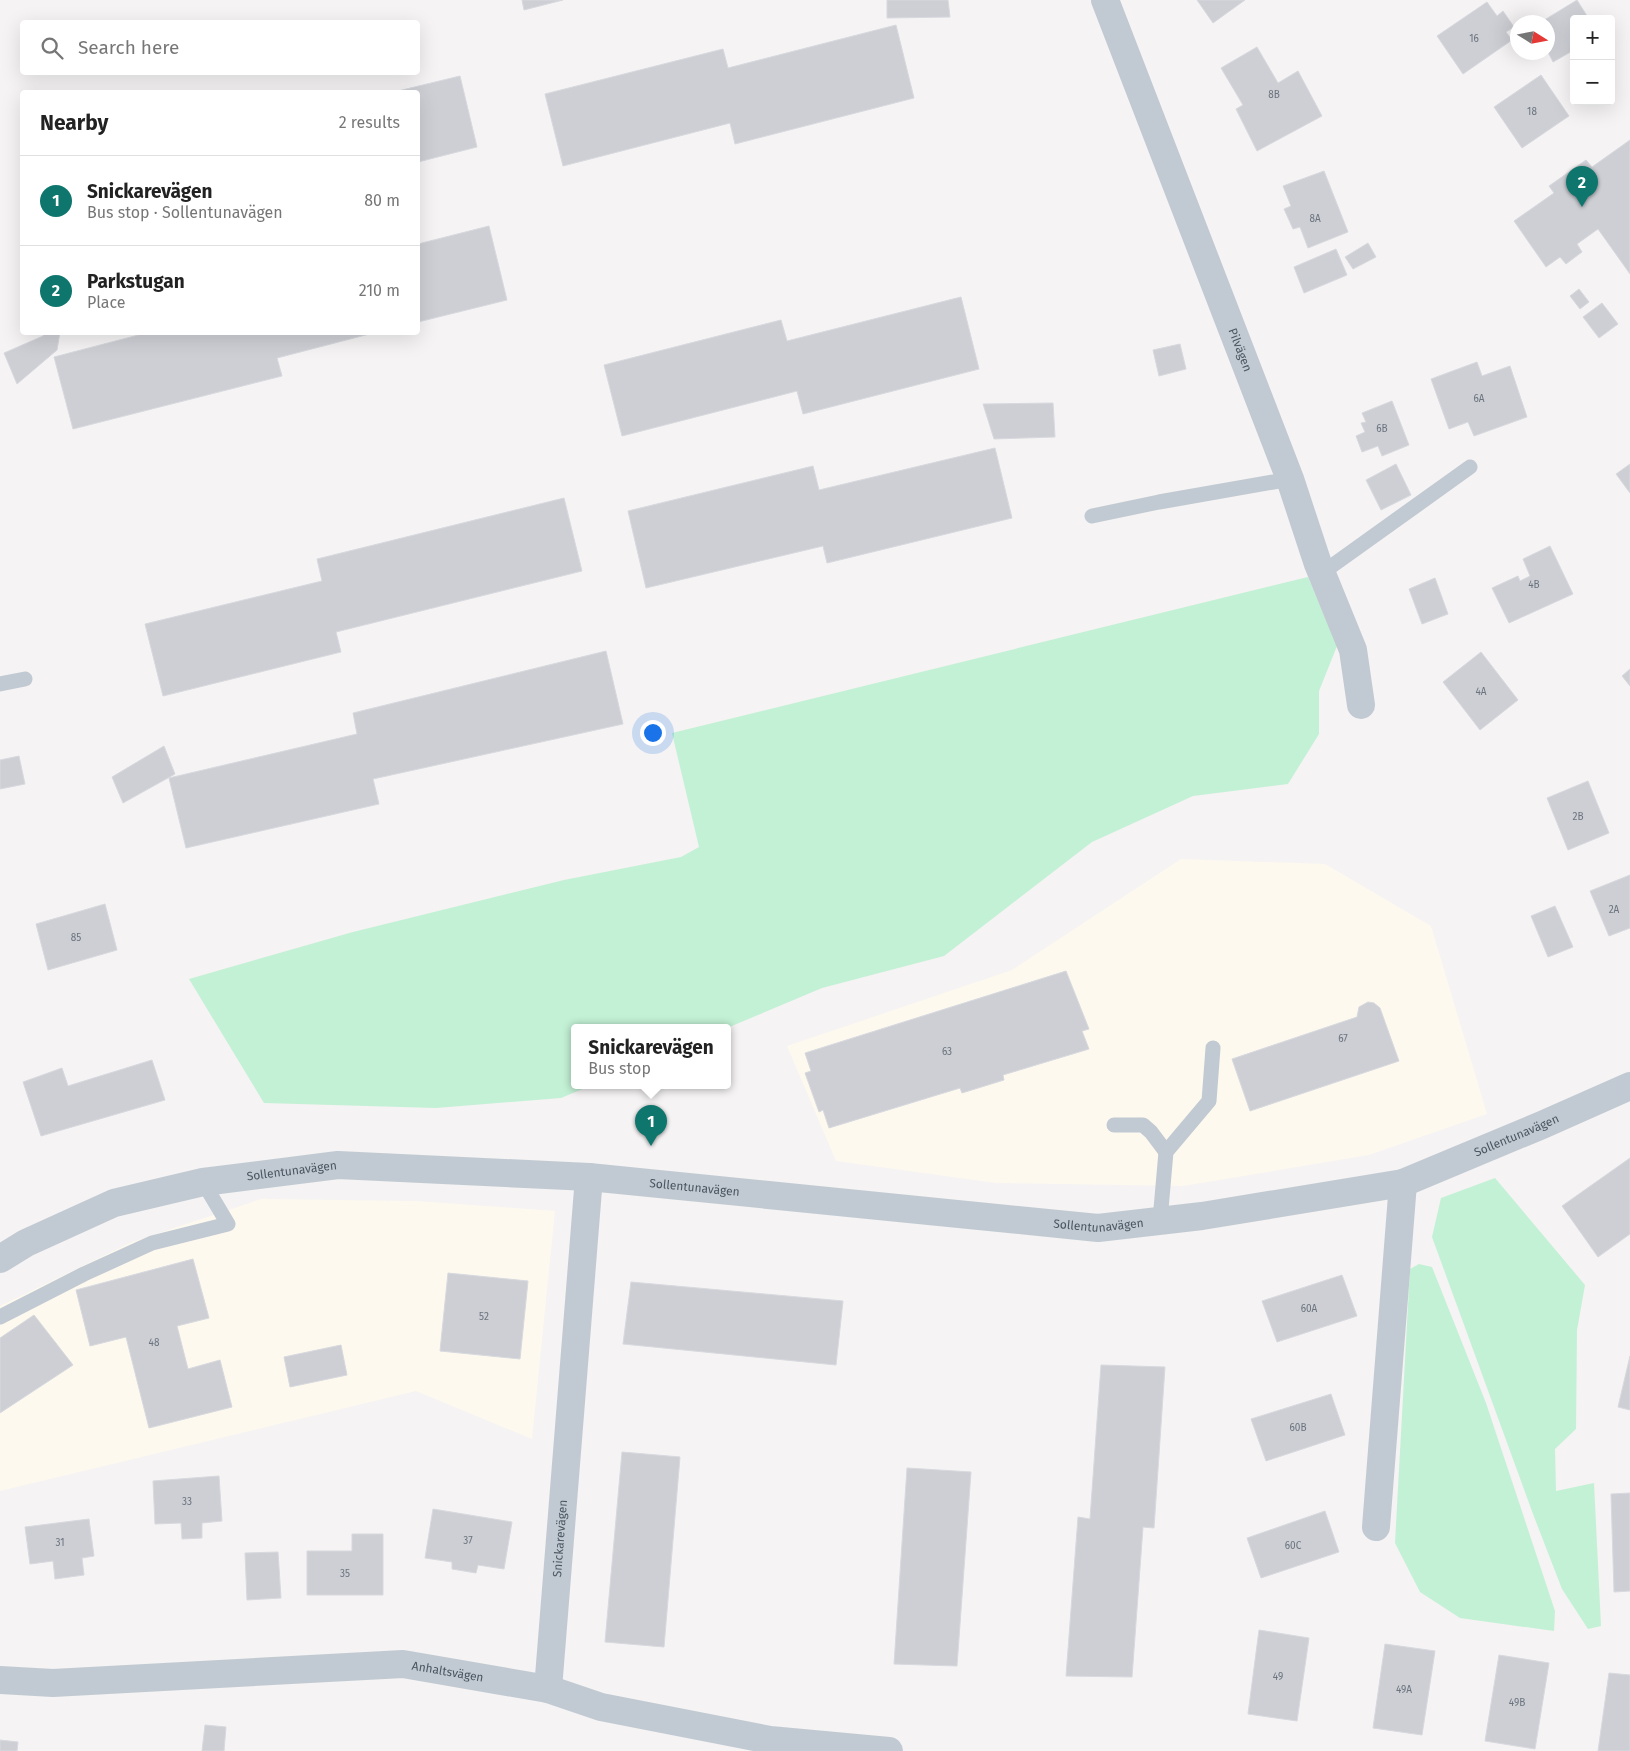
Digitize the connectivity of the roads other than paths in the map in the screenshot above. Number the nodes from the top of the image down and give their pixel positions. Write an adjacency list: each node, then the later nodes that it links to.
1 (1104, 0): 3 (street, Pilvägen)
2 (1470, 467): 5 (lane)
3 (1290, 479): 4 (lane); 5 (street, Pilvägen)
4 (1092, 516)
5 (1322, 573): 8 (street, Pilvägen)
6 (25, 679): 7 (lane)
7 (0, 684)
8 (1362, 705)
9 (1213, 1048): 12 (lane)
10 (1630, 1086): 15 (street, Sollentunavägen)
11 (1114, 1125): 12 (lane)
12 (1166, 1152): 16 (lane)
13 (589, 1178): 14 (street, Sollentunavägen); 16 (street, Sollentunavägen); 21 (street, Snickarevägen)
14 (203, 1182): 17 (street, Sollentunavägen); 18 (lane)
15 (1403, 1184): 16 (street, Sollentunavägen); 19 (street)
16 (1160, 1220)
17 (0, 1259)
18 (0, 1317)
19 (1376, 1527)
20 (0, 1680): 21 (street, Anhaltsvägen)
21 (548, 1689): 22 (street, Anhaltsvägen)
22 (889, 1751)

